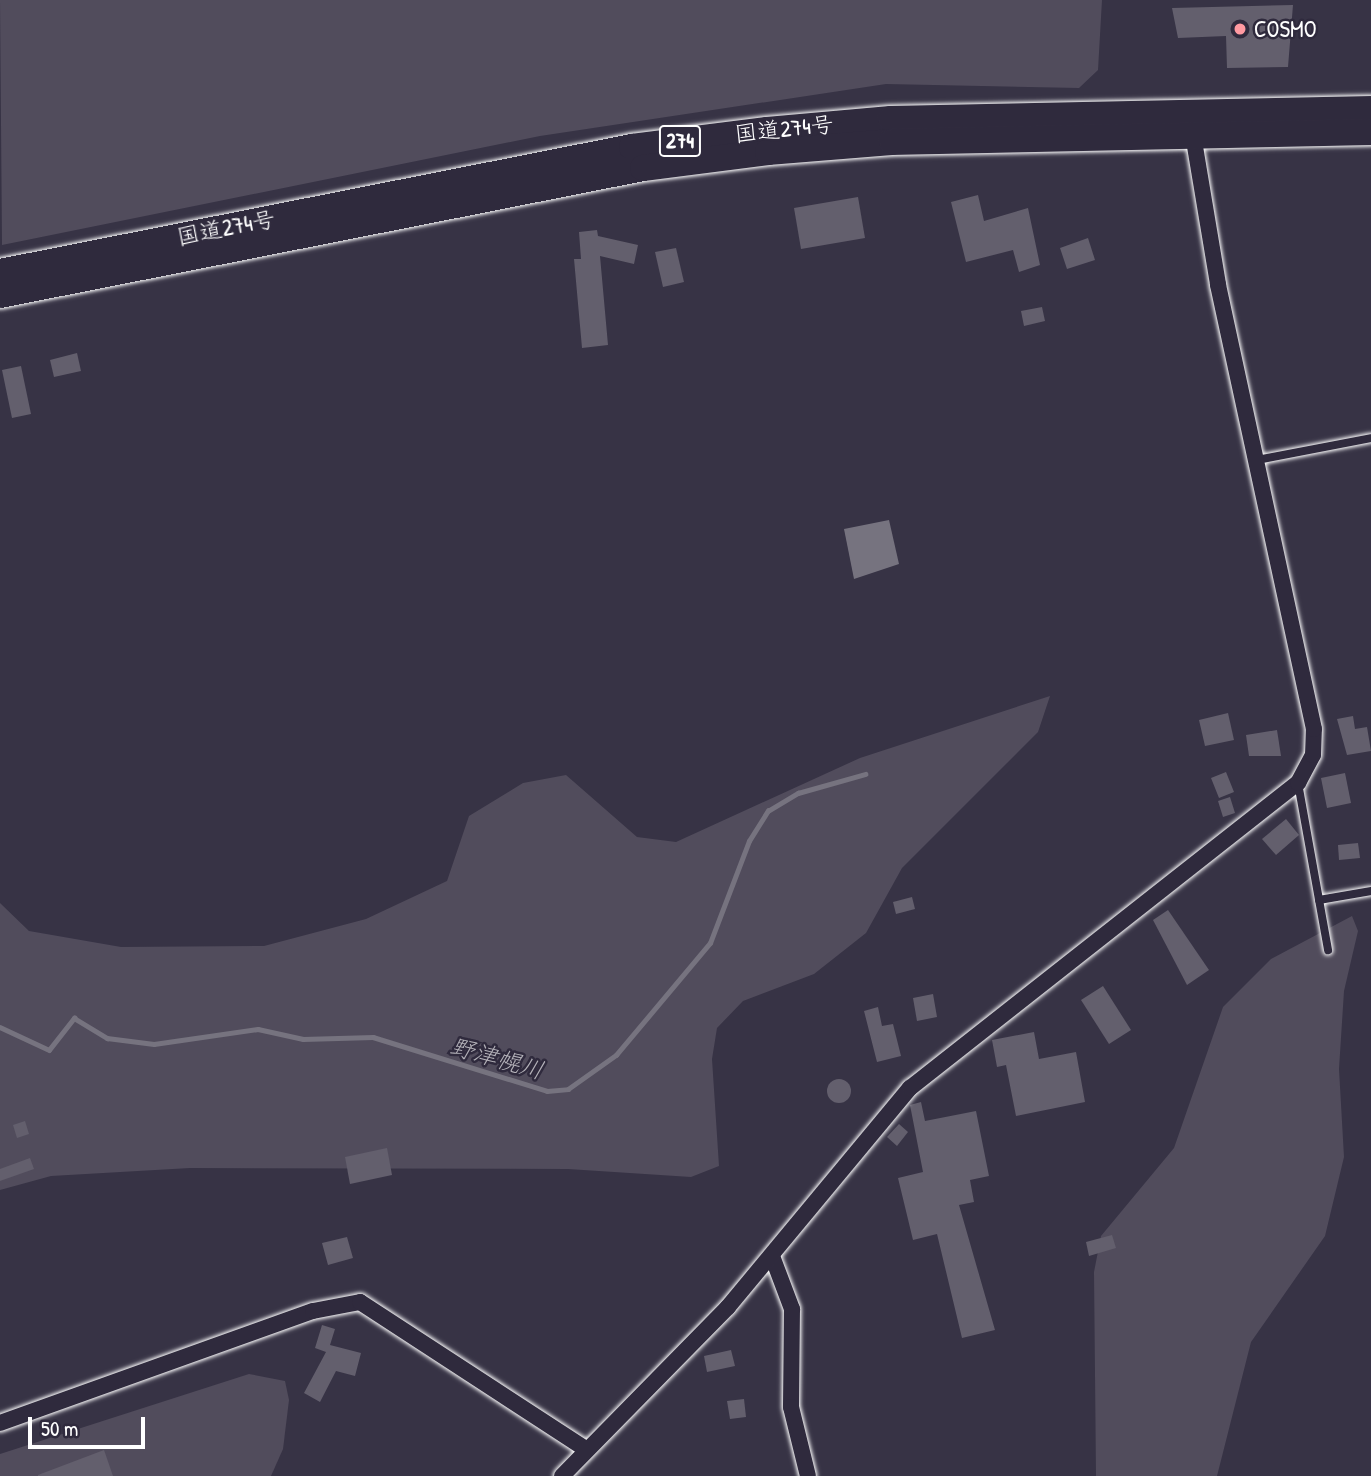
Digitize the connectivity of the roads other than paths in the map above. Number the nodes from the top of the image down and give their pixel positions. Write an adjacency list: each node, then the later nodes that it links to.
1 (1371, 109): 2 (highway, 国道274号 / 274)
2 (1193, 125): 3 (highway, 国道274号 / 274); 4 (highway, 国道274号 / 274); 5 (highway, 国道274号 / 274); 7 (street)
3 (1371, 132)
4 (0, 272)
5 (0, 295)
6 (1371, 438): 7 (lane)
7 (1257, 460): 8 (street)
8 (1298, 783): 10 (lane); 12 (street)
9 (1371, 891): 10 (lane)
10 (1319, 900): 11 (lane)
11 (1328, 950)
12 (772, 1256): 14 (street); 16 (street)
13 (0, 1423): 14 (street)
14 (584, 1448): 15 (street)
15 (562, 1476)
16 (808, 1476)

